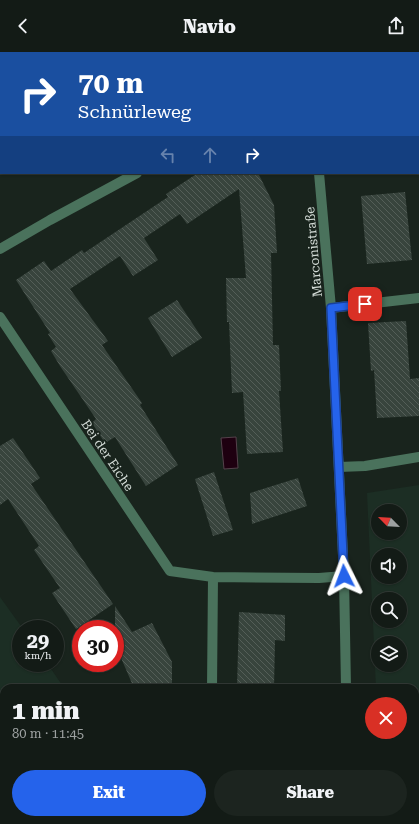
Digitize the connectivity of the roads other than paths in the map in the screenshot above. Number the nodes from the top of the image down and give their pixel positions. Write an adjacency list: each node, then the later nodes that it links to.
1 (135, 174): 3 (street)
2 (319, 174): 5 (street, Marconistraße)
3 (0, 249)
4 (419, 298): 5 (street)
5 (331, 308): 8 (street, Marconistraße)
6 (0, 317): 10 (street, Bei der Eiche)
7 (419, 457): 8 (street)
8 (339, 467): 9 (street, Marconistraße)
9 (344, 576): 10 (street, Bei der Eiche); 12 (street, Marconistraße)
10 (213, 577): 11 (street)
11 (212, 684)
12 (346, 684)

